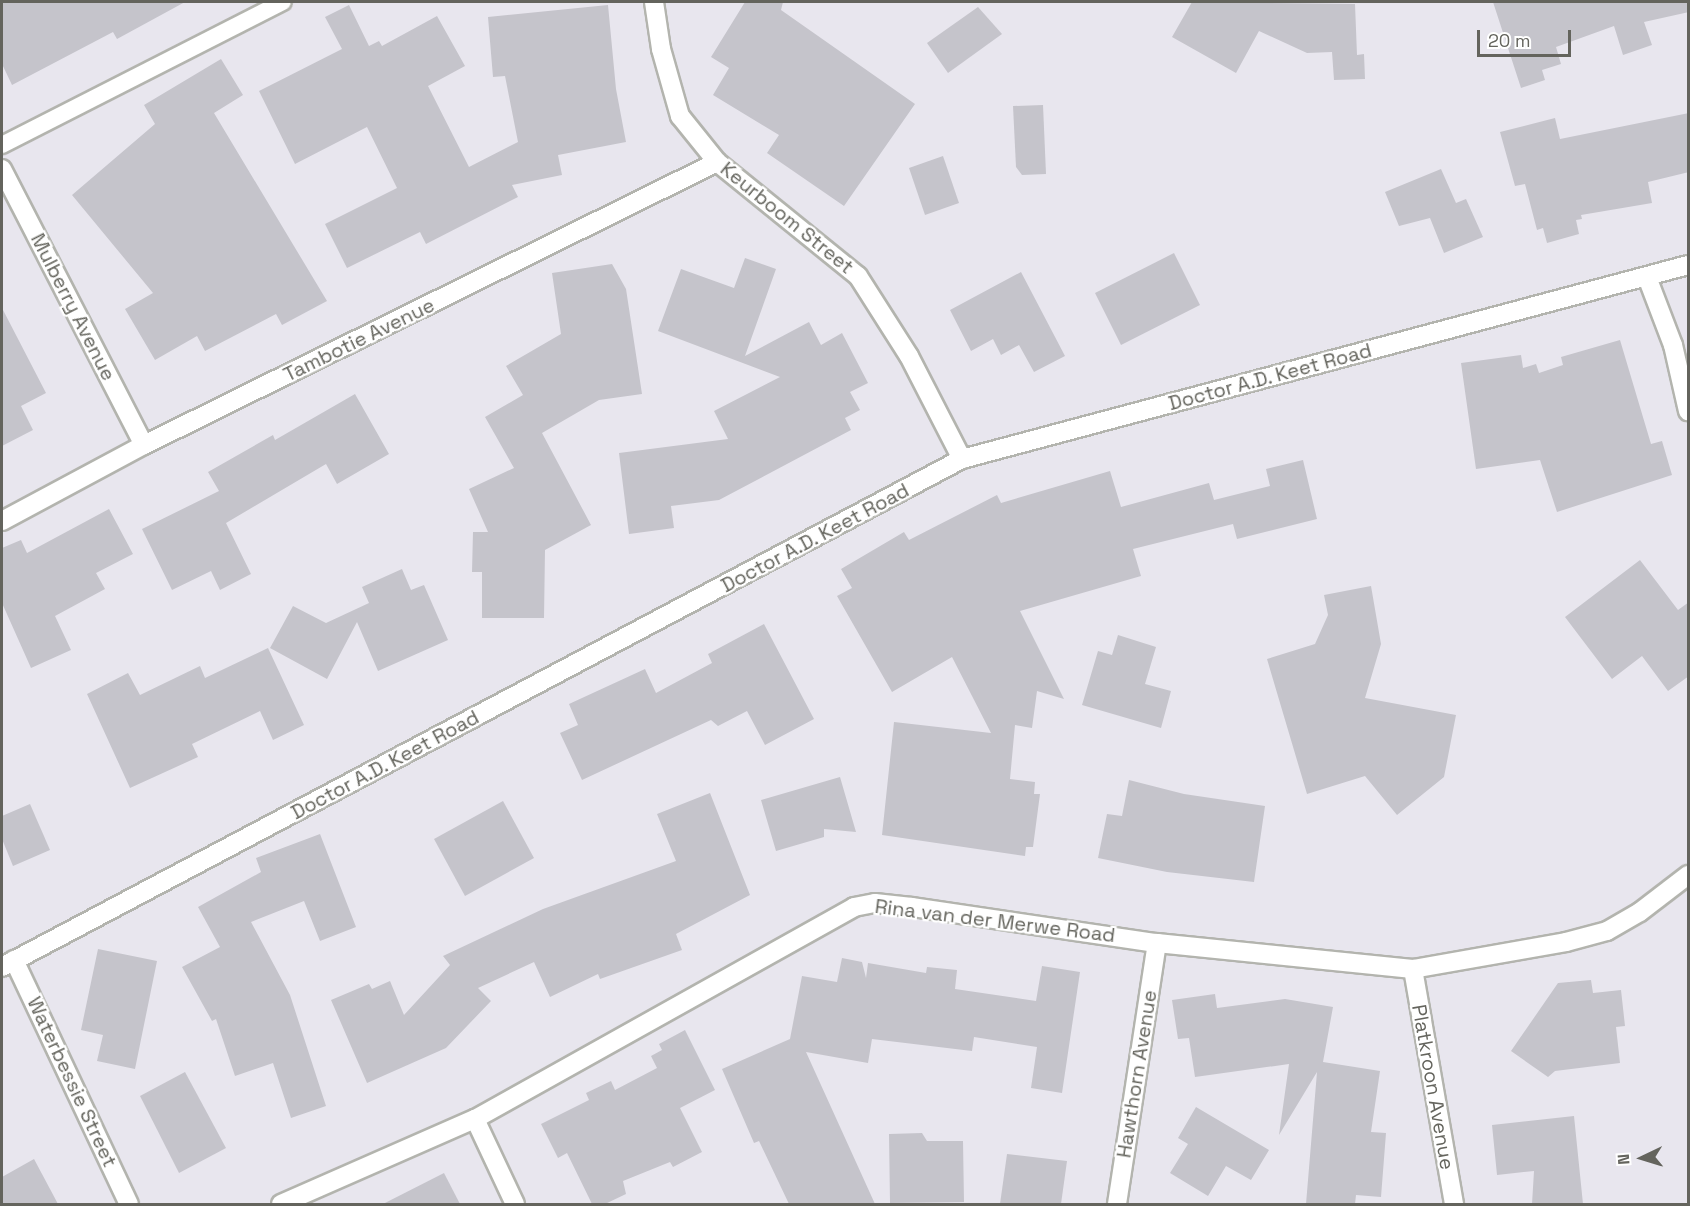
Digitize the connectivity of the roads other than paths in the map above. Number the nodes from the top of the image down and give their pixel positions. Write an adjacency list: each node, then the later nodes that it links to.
1 (283, 2): 3 (lane)
2 (654, 2): 4 (street, Keurboom Street)
3 (2, 145)
4 (717, 162): 9 (street, Tambotie Avenue); 10 (street, Keurboom Street)
5 (2, 169): 9 (street, Mulberry Avenue)
6 (1689, 266): 7 (street, Doctor A.D. Keet Road)
7 (1647, 277): 8 (street); 10 (street, Doctor A.D. Keet Road)
8 (1689, 411)
9 (144, 445): 11 (street, Tambotie Avenue)
10 (962, 459): 14 (street, Doctor A.D. Keet Road)
11 (2, 521)
12 (1689, 875): 15 (street, Rina van der Merwe Road)
13 (1157, 943): 15 (street, Rina van der Merwe Road); 16 (street, Rina van der Merwe Road); 20 (street, Hawthorn Avenue)
14 (8, 964): 17 (street, Waterbessie Street)
15 (1413, 969): 21 (street, Platkroon Avenue)
16 (475, 1119): 18 (street, Rina van der Merwe Road); 19 (street)
17 (129, 1204)
18 (281, 1204)
19 (516, 1204)
20 (1117, 1204)
21 (1454, 1204)

